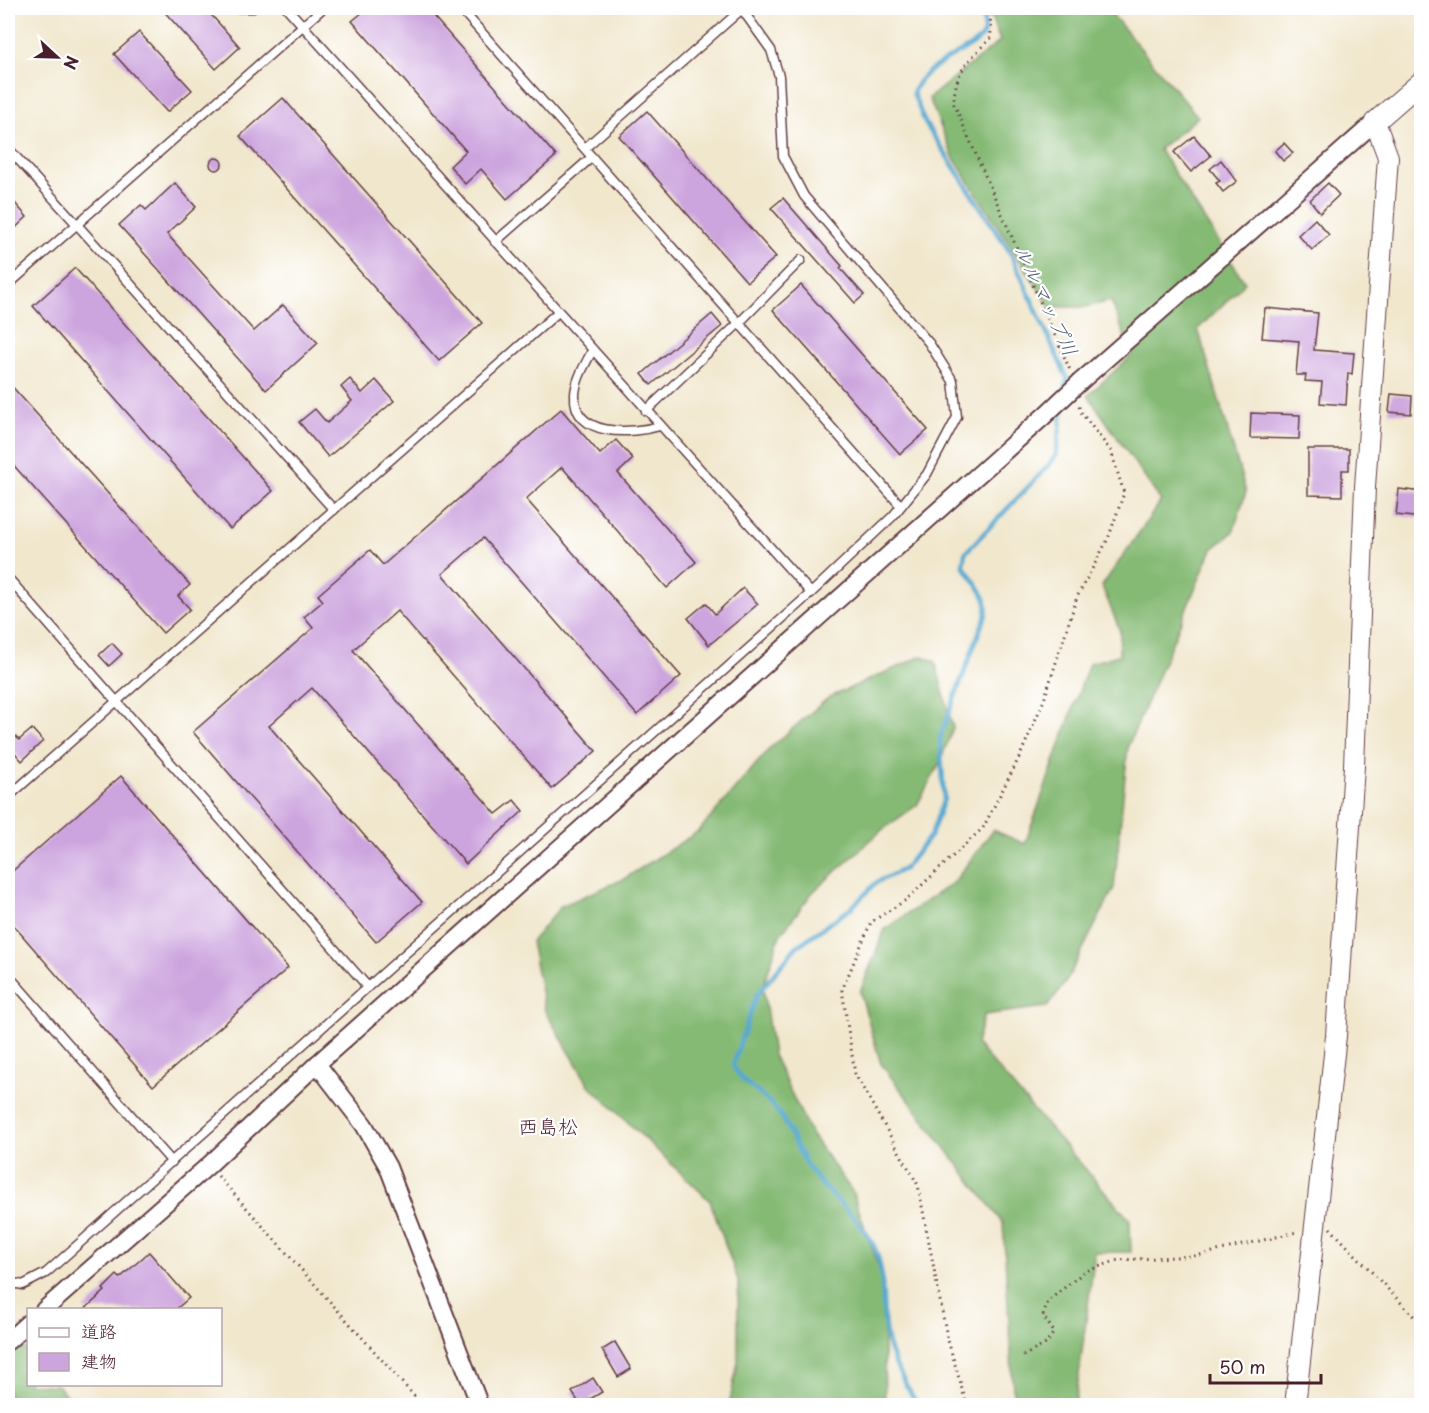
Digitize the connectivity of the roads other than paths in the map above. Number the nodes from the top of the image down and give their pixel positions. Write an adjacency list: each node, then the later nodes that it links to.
1 (229, 8): 2 (lane)
2 (253, 8)
3 (287, 8): 7 (lane)
4 (323, 8): 7 (lane)
5 (460, 8): 11 (lane)
6 (742, 8): 11 (lane); 22 (lane)
7 (303, 25): 13 (lane); 14 (lane)
8 (1422, 81): 9 (street)
9 (1375, 122): 30 (street, bridge); 37 (street)
10 (8, 148): 13 (lane)
11 (585, 148): 12 (lane)
12 (592, 157): 14 (lane); 18 (lane)
13 (76, 225): 16 (lane); 23 (lane)
14 (495, 242): 17 (lane)
15 (801, 260): 18 (lane)
16 (8, 285)
17 (557, 313): 19 (lane); 23 (lane)
18 (739, 323): 20 (lane); 22 (lane)
19 (592, 351): 20 (lane); 21 (lane)
20 (646, 411): 21 (lane)
21 (660, 426): 25 (lane)
22 (901, 506): 25 (lane)
23 (334, 510): 26 (lane)
24 (8, 578): 26 (lane)
25 (811, 593): 29 (lane)
26 (117, 701): 27 (lane); 29 (lane)
27 (8, 797)
28 (8, 975): 31 (lane)
29 (368, 987): 31 (lane)
30 (317, 1064): 33 (street); 36 (street)
31 (172, 1162): 32 (lane)
32 (8, 1282)
33 (46, 1308)
34 (27, 1324): 35 (street)
35 (8, 1341)
36 (480, 1406)
37 (1295, 1406)

